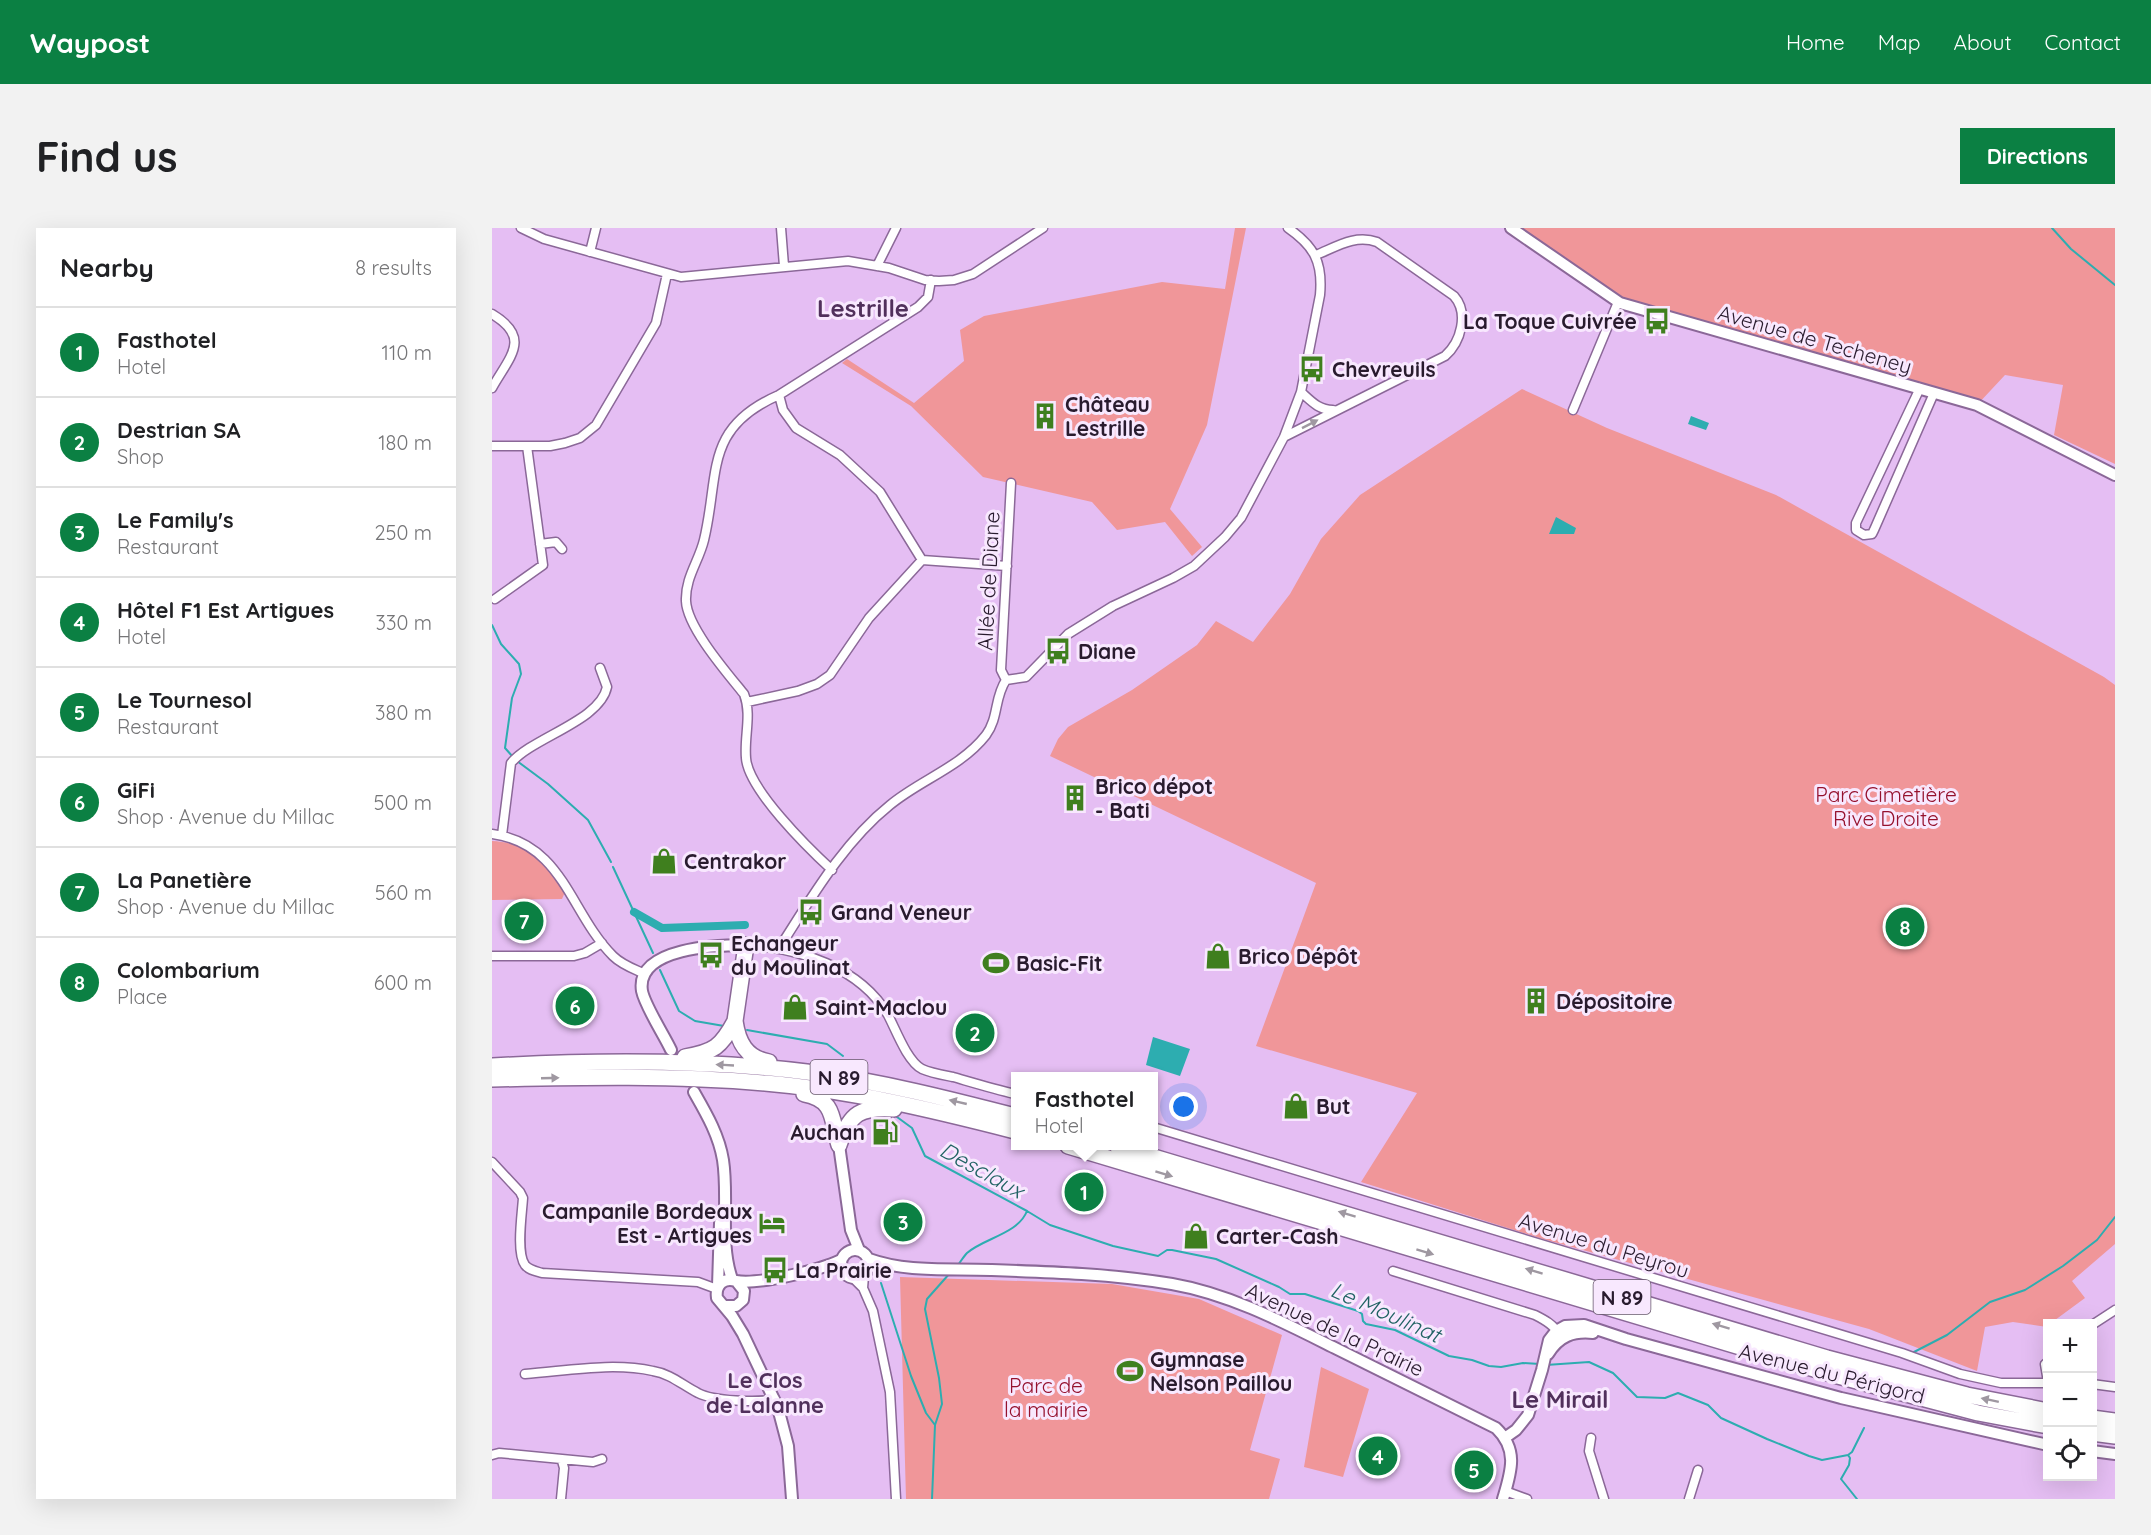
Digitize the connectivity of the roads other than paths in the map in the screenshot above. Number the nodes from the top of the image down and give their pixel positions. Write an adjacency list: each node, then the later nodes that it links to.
1 (521, 228): 8 (street)
2 (596, 228): 8 (street)
3 (781, 228): 10 (street)
4 (896, 228): 11 (street)
5 (1043, 228): 13 (street)
6 (1288, 228): 9 (street)
7 (1511, 228): 14 (street, Avenue de Techeney)
8 (590, 252): 12 (street)
9 (1316, 255): 18 (street); 21 (street)
10 (784, 266): 11 (street); 12 (street)
11 (877, 266): 13 (street)
12 (668, 274): 25 (street)
13 (931, 280): 20 (street)
14 (1618, 302): 17 (street, Avenue de Techeney); 22 (street)
15 (492, 314): 16 (street)
16 (492, 388)
17 (1920, 388): 19 (street, Avenue de Techeney); 19 (street)
18 (1302, 392): 21 (street); 23 (street)
19 (1934, 393): 26 (street, Avenue de Techeney)
20 (779, 395): 30 (street); 35 (street)
21 (1337, 410): 23 (street, one-way to 21)
22 (1573, 410)
23 (1284, 437): 34 (street)
24 (492, 446): 25 (street)
25 (527, 446): 28 (street)
26 (2115, 476)
27 (1011, 483): 31 (street, Allée de Diane)
28 (540, 544): 29 (street); 32 (street)
29 (562, 549)
30 (922, 560): 31 (street); 35 (street)
31 (1007, 566): 34 (street, Allée de Diane)
32 (495, 598)
33 (600, 668): 37 (street)
34 (1006, 680): 38 (street)
35 (747, 702): 38 (street)
36 (492, 834): 37 (street)
37 (502, 835): 39 (street)
38 (832, 870): 41 (street)
39 (602, 943): 42 (street); 43 (street)
40 (746, 945): 41 (street); 43 (street); 44 (highway)
41 (782, 949): 51 (street)
42 (492, 956)
43 (645, 974): 45 (street)
44 (735, 1021): 46 (highway); 52 (highway)
45 (671, 1050)
46 (659, 1063): 47 (highway, N 89); 52 (highway, N 89, one-way to 46)
47 (492, 1065)
48 (683, 1078): 49 (highway, N 89, one-way to 48); 53 (highway, N 89); 57 (highway)
49 (492, 1079)
50 (694, 1092): 61 (street)
51 (1011, 1093)
52 (928, 1094): 54 (highway, N 89, one-way to 52)
53 (939, 1112): 56 (highway, N 89); 57 (highway)
54 (1011, 1115)
55 (1158, 1129): 83 (street, Avenue du Peyrou)
56 (1011, 1130)
57 (839, 1144): 62 (street)
58 (1081, 1150): 90 (highway, N 89, one-way to 90)
59 (1130, 1150): 87 (highway, N 89, one-way to 59)
60 (492, 1162): 71 (street)
61 (724, 1190): 69 (street); 71 (street)
62 (851, 1230): 63 (street); 64 (street)
63 (859, 1250): 64 (street, Avenue de la Prairie); 68 (street, Avenue de la Prairie)
64 (844, 1256): 65 (street, Avenue de la Prairie); 67 (street)
65 (823, 1268): 67 (street, Avenue de la Prairie); 70 (street, Avenue de la Prairie)
66 (1393, 1271): 76 (street)
67 (843, 1272): 68 (street, Avenue de la Prairie)
68 (864, 1274): 93 (street, Avenue de la Prairie); 105 (street)
69 (734, 1280): 70 (street, Avenue de la Prairie); 71 (street); 72 (street)
70 (769, 1280): 72 (street, Avenue de la Prairie)
71 (718, 1287): 73 (street)
72 (742, 1299): 73 (street); 77 (street)
73 (724, 1306): 77 (street)
74 (2115, 1310): 75 (street)
75 (2097, 1322)
76 (1557, 1330): 78 (street, Avenue du Périgord); 79 (street); 80 (street); 81 (street)
77 (743, 1334): 86 (street)
78 (1609, 1334): 79 (street, Avenue du Périgord); 95 (street, Avenue du Périgord)
79 (1569, 1335): 80 (street)
80 (1551, 1348): 81 (street)
81 (1544, 1365): 93 (street)
82 (525, 1374): 86 (street)
83 (2043, 1382)
84 (2097, 1385): 85 (street)
85 (2115, 1387)
86 (775, 1399): 104 (street)
87 (2043, 1410)
88 (2097, 1419): 89 (highway)
89 (2115, 1421)
90 (2043, 1425)
91 (2097, 1434): 92 (highway)
92 (2115, 1436)
93 (1506, 1437): 102 (street)
94 (1591, 1438): 107 (street)
95 (2043, 1444)
96 (2097, 1452): 97 (street)
97 (2115, 1454)
98 (492, 1455): 100 (street)
99 (602, 1459): 100 (street)
100 (562, 1461): 103 (street)
101 (1698, 1470): 108 (street)
102 (1504, 1495): 106 (street)
103 (561, 1499)
104 (792, 1499)
105 (896, 1499)
106 (1527, 1499)
107 (1604, 1499)
108 (1689, 1499)

